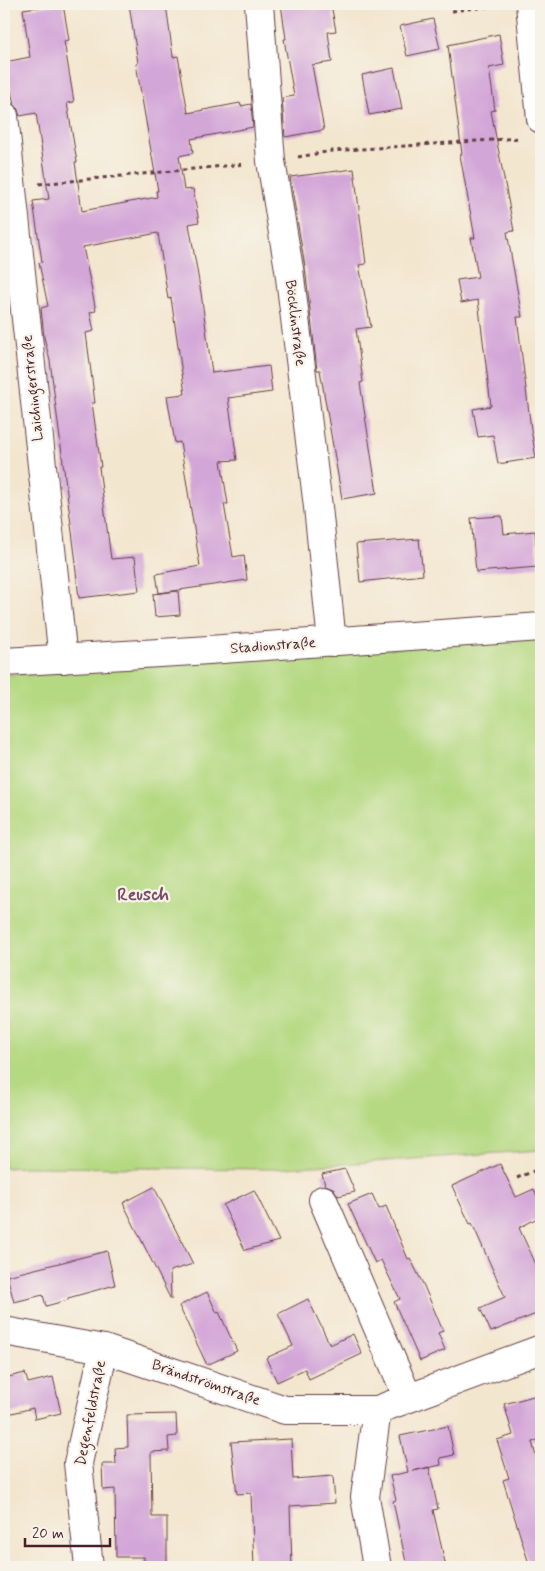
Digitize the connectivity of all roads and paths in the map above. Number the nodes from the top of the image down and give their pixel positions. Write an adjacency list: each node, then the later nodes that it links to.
1 (259, 4): 7 (street, Böcklinstraße)
2 (518, 4): 3 (path); 5 (street)
3 (452, 11)
4 (4, 116): 8 (street, Laichingerstraße)
5 (541, 119)
6 (541, 627): 7 (street, Stadionstraße)
7 (332, 642): 8 (street, Stadionstraße)
8 (63, 659): 9 (street, Stadionstraße)
9 (4, 662)
10 (541, 1168): 11 (path)
11 (517, 1178)
12 (323, 1200): 16 (street)
13 (4, 1331): 14 (street, Brändströmstraße)
14 (104, 1349): 17 (street, Brändströmstraße); 18 (street, Degenfeldstraße)
15 (541, 1350): 16 (street, Brändströmstraße)
16 (408, 1398): 17 (street, Brändströmstraße)
17 (377, 1410): 19 (street)
18 (89, 1567)
19 (377, 1567)

